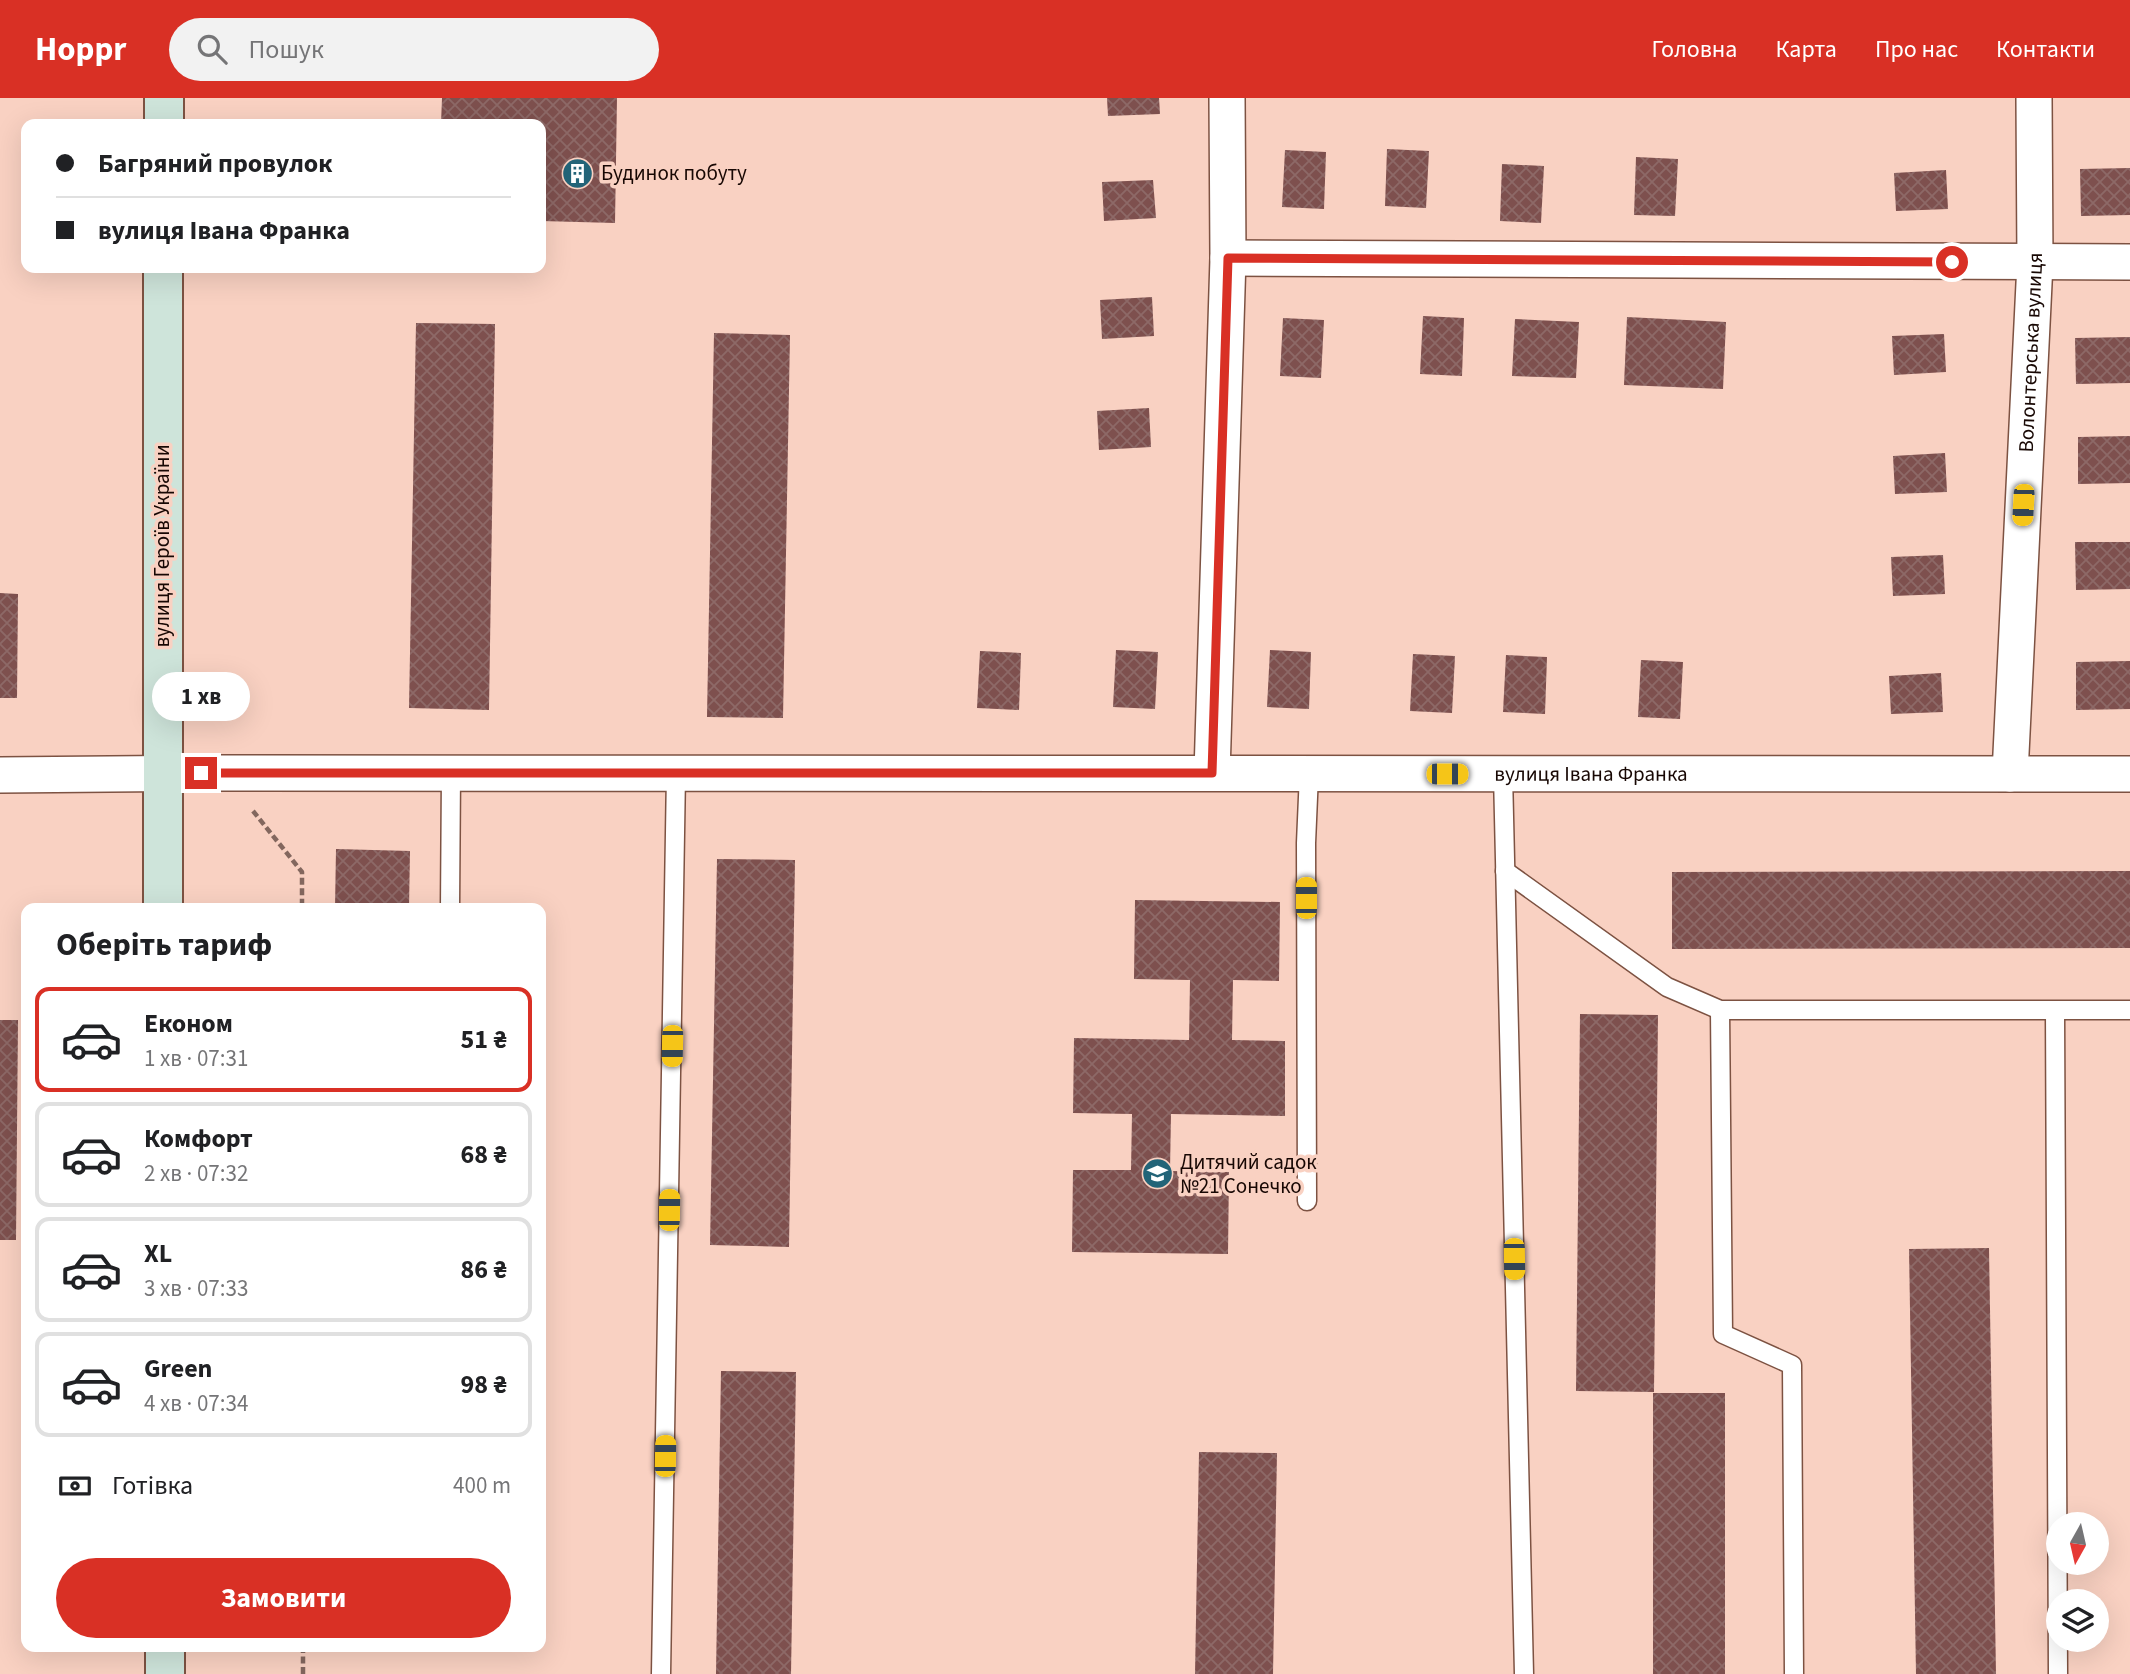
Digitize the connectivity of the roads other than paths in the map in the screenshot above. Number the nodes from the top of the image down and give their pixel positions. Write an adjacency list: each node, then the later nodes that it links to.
1 (164, 98): 4 (street)
2 (1227, 98): 5 (street)
3 (2034, 98): 6 (street, Волонтерська вулиця)
4 (164, 119)
5 (1228, 258): 6 (street); 12 (street)
6 (2035, 262): 7 (street); 15 (street, Волонтерська вулиця)
7 (2130, 262)
8 (163, 273): 9 (street, вулиця Героїв України)
9 (162, 773): 10 (street, вулиця Івана Франка); 17 (street, вулиця Івана Франка); 19 (street, вулиця Героїв України)
10 (451, 773): 11 (street, вулиця Івана Франка); 20 (lane)
11 (676, 773): 12 (street, вулиця Івана Франка); 27 (lane)
12 (1212, 773): 13 (street, вулиця Івана Франка)
13 (1310, 774): 14 (street, вулиця Івана Франка); 24 (lane)
14 (1503, 774): 15 (street, вулиця Івана Франка); 18 (lane)
15 (2010, 774): 16 (street, вулиця Івана Франка)
16 (2130, 774)
17 (0, 775)
18 (1505, 871): 21 (lane); 28 (lane)
19 (163, 903)
20 (450, 903)
21 (1720, 1010): 23 (lane); 29 (lane)
22 (2130, 1010): 23 (lane)
23 (2055, 1011): 30 (lane)
24 (1307, 1201)
25 (165, 1652): 26 (street)
26 (165, 1674)
27 (661, 1674)
28 (1524, 1674)
29 (1794, 1674)
30 (2057, 1674)

